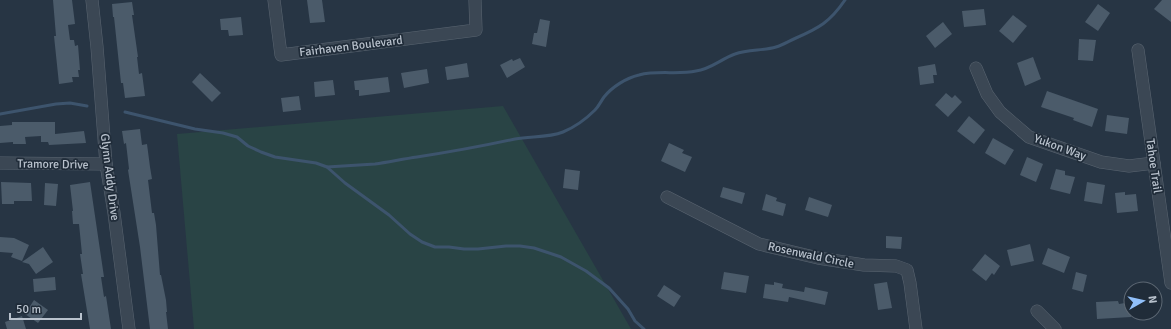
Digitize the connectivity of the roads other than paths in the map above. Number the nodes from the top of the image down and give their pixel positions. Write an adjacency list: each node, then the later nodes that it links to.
1 (92, 0): 8 (street, Glynn Addy Drive)
2 (274, 0): 3 (street, Fairhaven Boulevard)
3 (475, 0)
4 (1138, 50): 7 (street, Tahoe Trail)
5 (976, 68): 7 (street, Yukon Way)
6 (0, 163): 8 (street, Tramore Drive)
7 (1154, 163): 10 (street, Tahoe Trail)
8 (106, 164): 12 (street, Glynn Addy Drive)
9 (667, 197): 13 (street, Rosenwald Circle)
10 (1171, 283)
11 (1036, 311): 14 (street)
12 (130, 329)
13 (916, 329)
14 (1054, 329)

